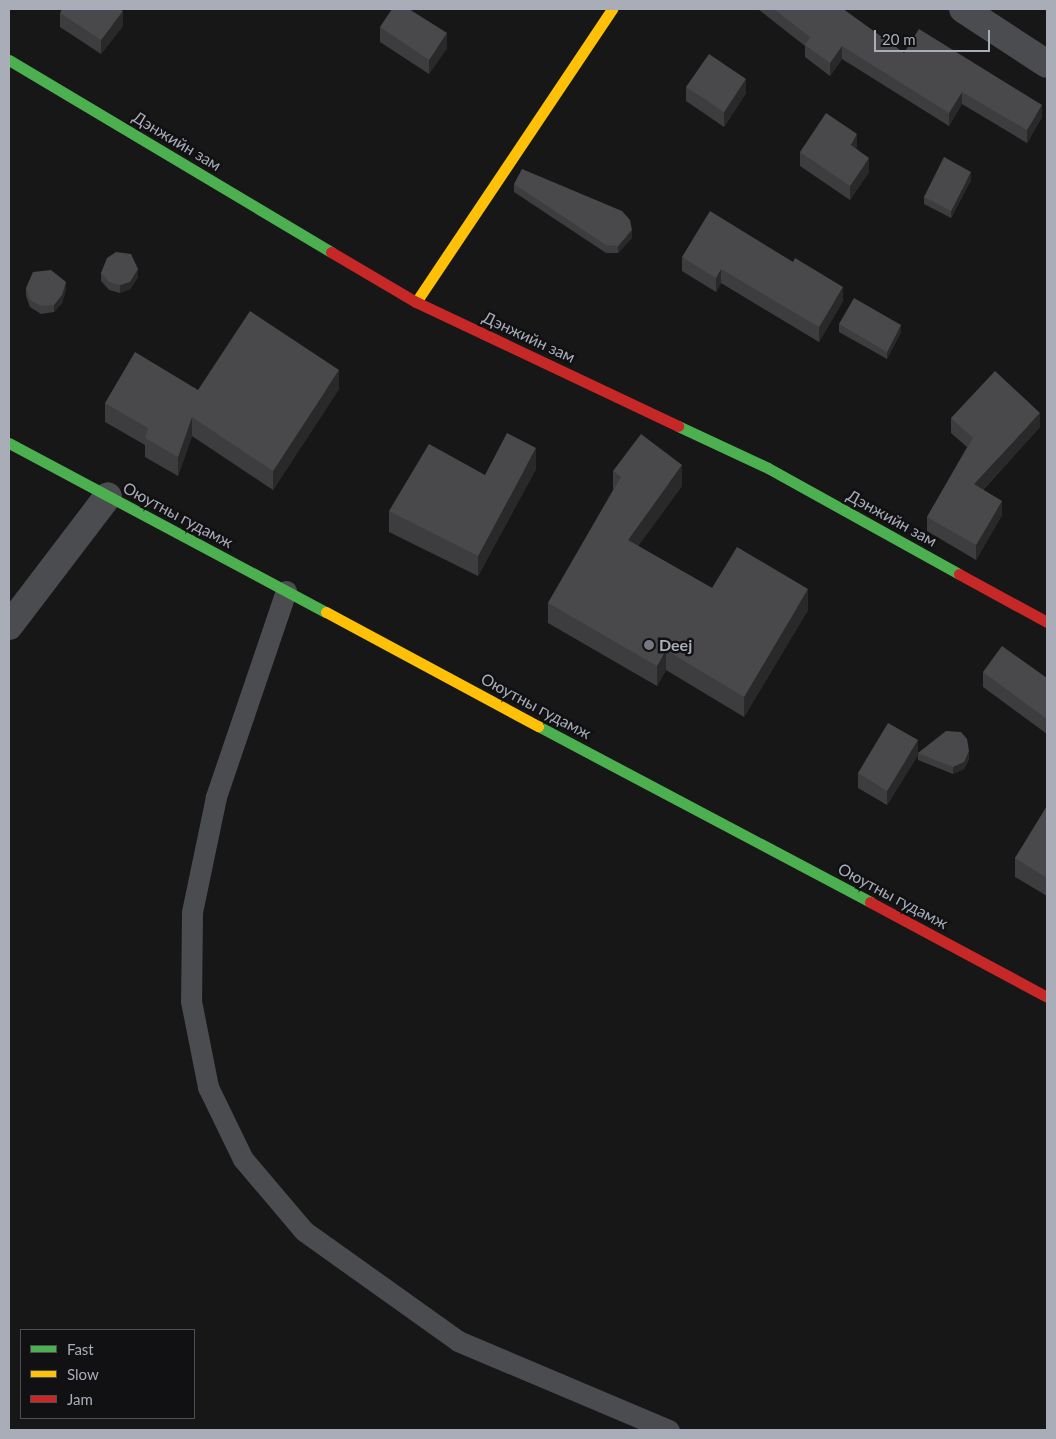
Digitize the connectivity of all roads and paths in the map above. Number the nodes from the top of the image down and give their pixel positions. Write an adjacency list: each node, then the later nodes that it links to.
1 (612, 9): 5 (street)
2 (963, 9): 4 (street)
3 (9, 60): 5 (street, Дэнжийн зам)
4 (1047, 64)
5 (416, 302): 9 (street, Дэнжийн зам)
6 (9, 443): 7 (street, Оюутны гудамж)
7 (108, 496): 8 (street, Оюутны гудамж); 10 (street)
8 (286, 591): 11 (street, Оюутны гудамж); 12 (lane)
9 (1047, 622)
10 (9, 626)
11 (1047, 997)
12 (669, 1430)

